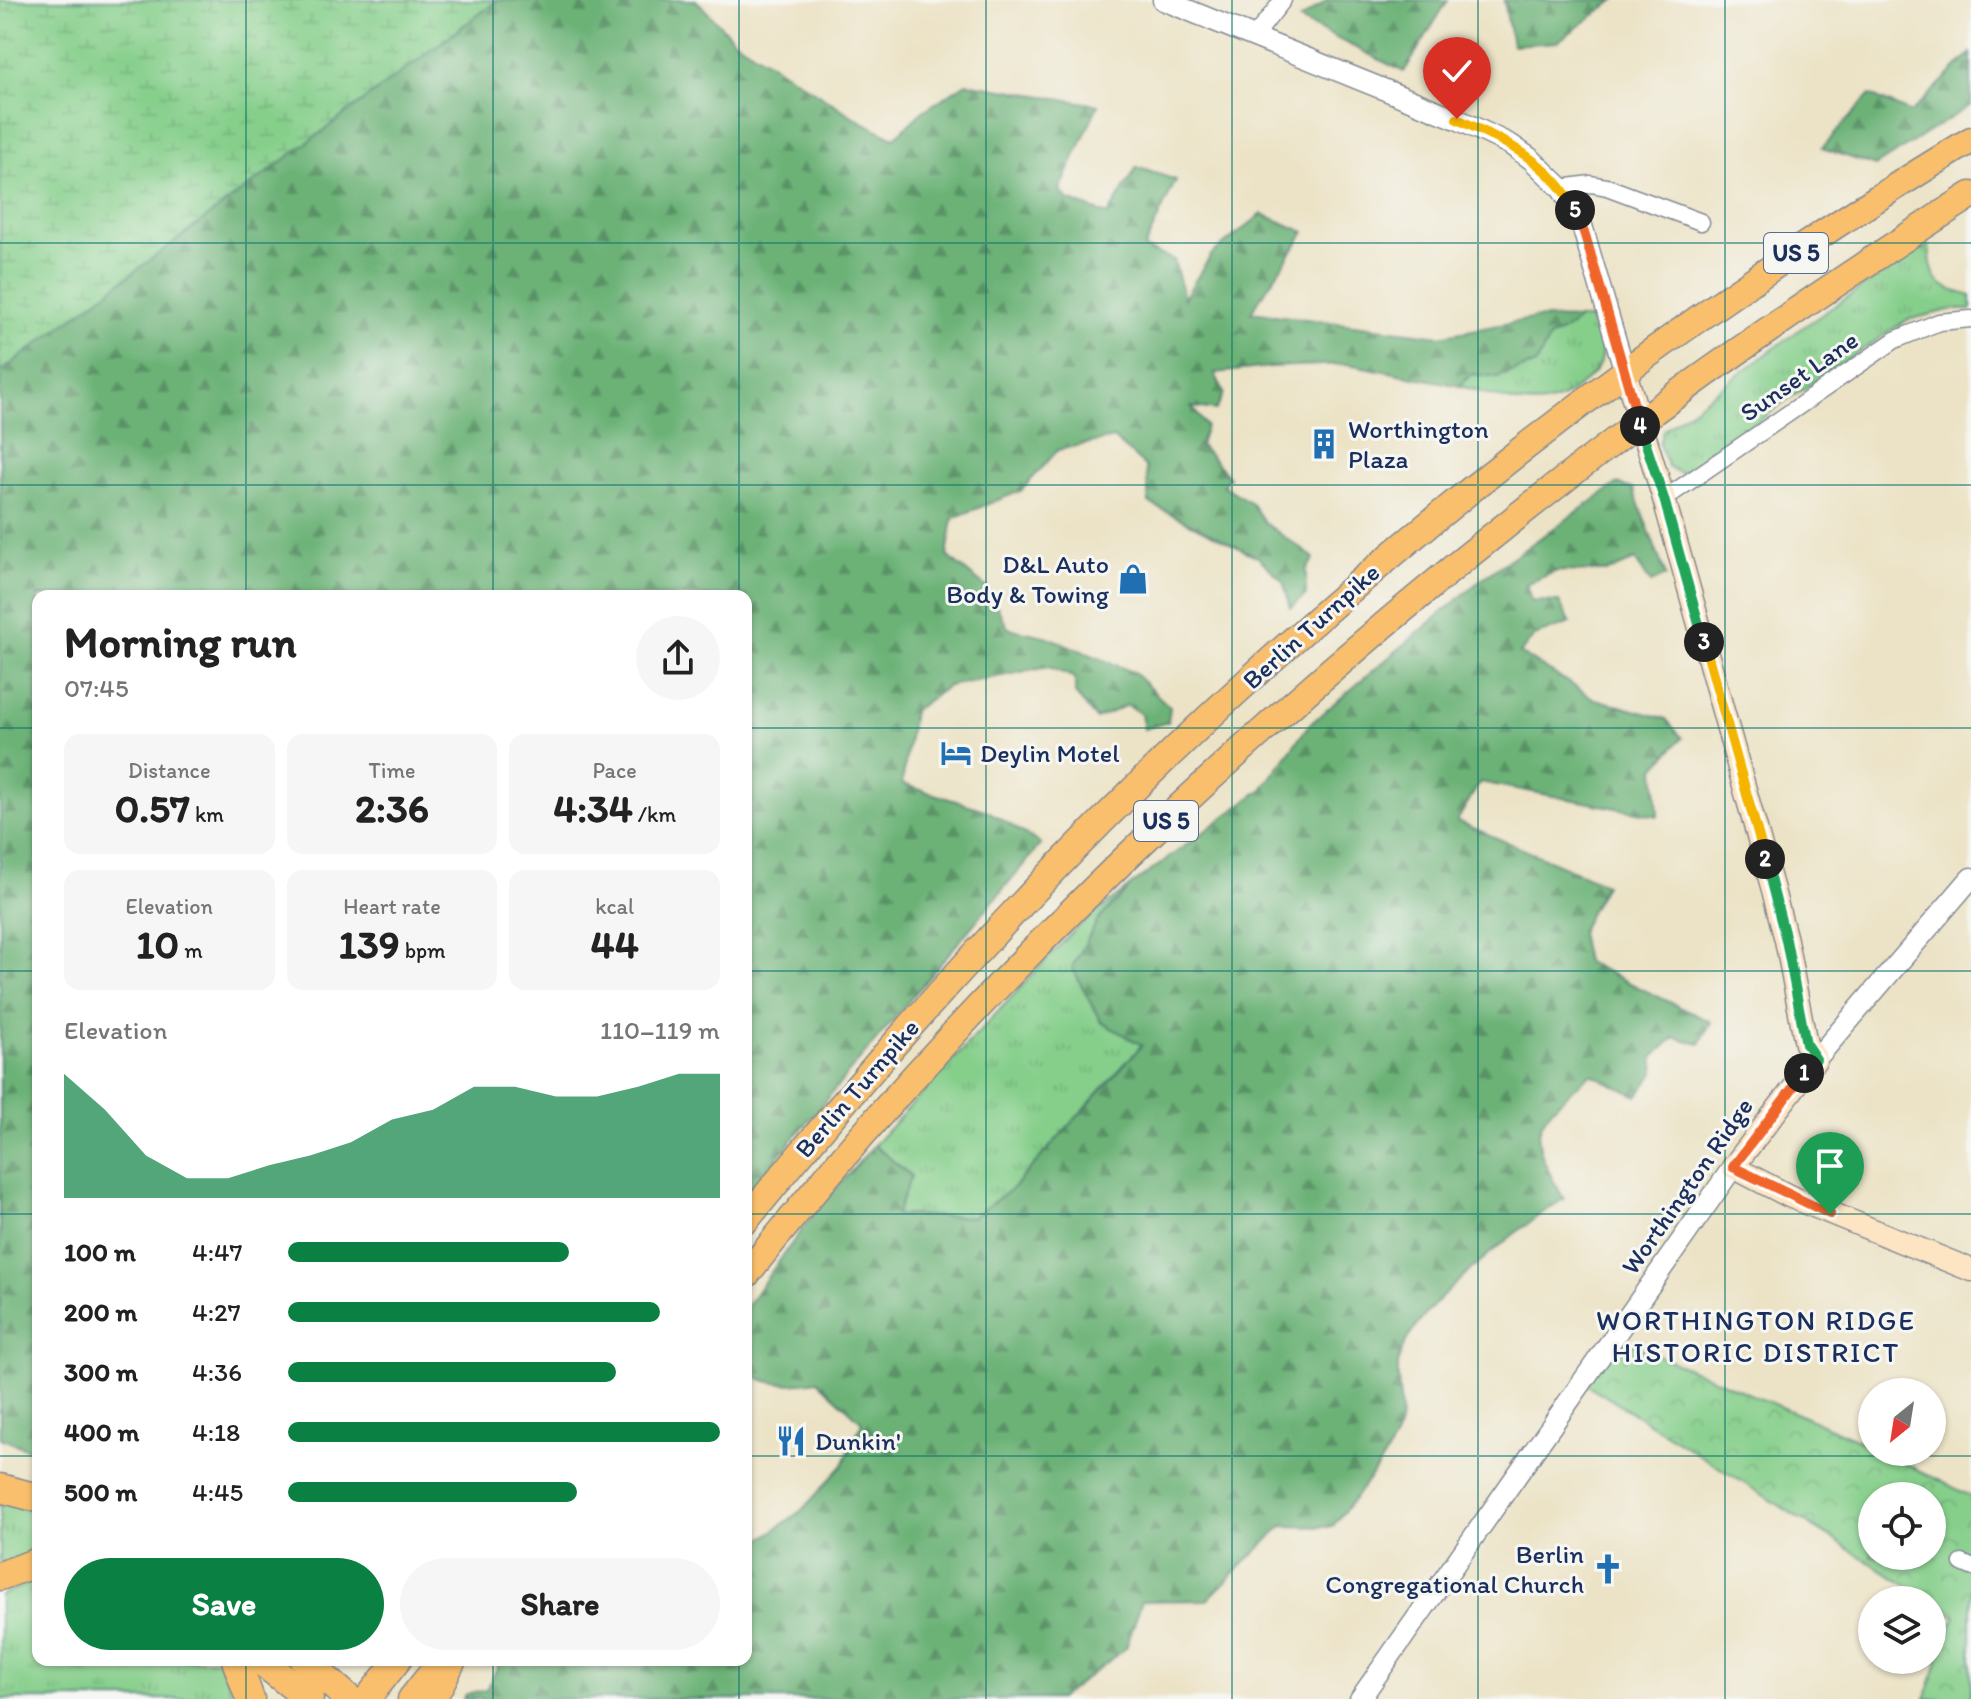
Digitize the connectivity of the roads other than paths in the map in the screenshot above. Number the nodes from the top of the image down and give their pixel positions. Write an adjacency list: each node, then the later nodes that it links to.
1 (1163, 0): 3 (street)
2 (1283, 0): 3 (street)
3 (1254, 37): 5 (street)
4 (1971, 140): 9 (highway, Berlin Turnpike / US 5)
5 (1561, 188): 7 (street); 9 (street)
6 (1971, 195): 10 (highway, Berlin Turnpike / US 5)
7 (1701, 222)
8 (1971, 319): 11 (street, Sunset Lane)
9 (1625, 372): 10 (main road); 15 (highway, Berlin Turnpike / US 5)
10 (1639, 423): 11 (main road); 16 (highway, Berlin Turnpike / US 5)
11 (1664, 499): 13 (main road)
12 (1971, 878): 13 (street, Worthington Ridge)
13 (1816, 1059): 14 (main road, Worthington Ridge)
14 (1733, 1167): 17 (main road); 34 (street, Worthington Ridge)
15 (752, 1213)
16 (752, 1268)
17 (1971, 1270)
18 (0, 1488): 19 (highway)
19 (32, 1496)
20 (32, 1564): 21 (highway)
21 (0, 1576)
22 (238, 1666): 28 (highway)
23 (268, 1666): 29 (highway)
24 (311, 1666): 30 (highway)
25 (393, 1666): 31 (highway)
26 (437, 1666): 32 (highway)
27 (449, 1666): 33 (highway)
28 (250, 1699)
29 (309, 1699)
30 (349, 1699)
31 (367, 1699)
32 (411, 1699)
33 (432, 1699)
34 (1360, 1699)

